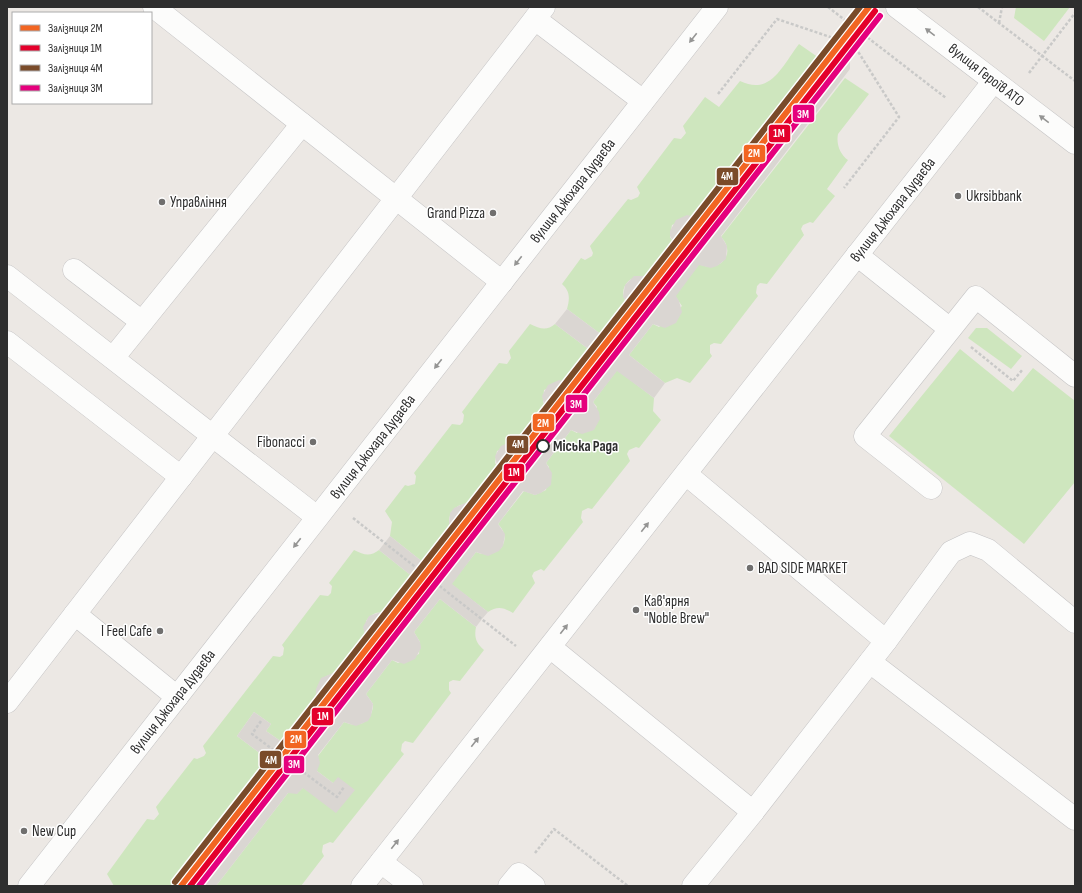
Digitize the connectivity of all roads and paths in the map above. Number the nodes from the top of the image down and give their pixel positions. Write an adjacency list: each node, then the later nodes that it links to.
1 (154, 7): 19 (street)
2 (717, 7): 17 (street, вулиця Джохара Дудаєва, one-way to 17)
3 (828, 7): 10 (path)
4 (897, 7): 14 (street, вулиця Героїв АТО, one-way to 4)
5 (978, 7): 9 (path)
6 (1002, 7): 9 (path)
7 (539, 13): 17 (street); 22 (street)
8 (1075, 13): 12 (path)
9 (999, 23): 12 (path)
10 (862, 33): 11 (path); 18 (path)
11 (854, 45): 15 (path); 21 (path); 39 (path)
12 (1042, 56): 13 (path); 16 (path)
13 (1075, 81)
14 (993, 82): 16 (street, вулиця Героїв АТО); 18 (street, вулиця Джохара Дудаєва)
15 (718, 94)
16 (1011, 95): 20 (street, вулиця Героїв АТО, one-way to 16)
17 (643, 101): 26 (street, вулиця Джохара Дудаєва, one-way to 26)
18 (968, 115): 23 (street, вулиця Джохара Дудаєва)
19 (302, 124): 22 (street); 27 (street)
20 (1075, 143)
21 (844, 188)
22 (396, 198): 26 (street); 33 (street)
23 (857, 255): 28 (street); 34 (street, вулиця Джохара Дудаєва)
24 (74, 270): 27 (street)
25 (7, 276): 31 (street)
26 (502, 282): 37 (street, вулиця Джохара Дудаєва, one-way to 37)
27 (142, 322): 31 (street)
28 (950, 329): 30 (street); 30 (path); 36 (street)
29 (7, 342): 35 (street)
30 (1040, 348): 32 (street)
31 (113, 358): 33 (street)
32 (1075, 376)
33 (213, 436): 35 (street); 38 (street)
34 (686, 474): 42 (street); 43 (street, вулиця Джохара Дудаєва, one-way to 34)
35 (181, 477): 40 (street)
36 (931, 488)
37 (331, 500): 38 (street, вулиця Джохара Дудаєва); 39 (path)
38 (317, 517): 45 (street, вулиця Джохара Дудаєва, one-way to 45)
39 (435, 582): 43 (path); 48 (path)
40 (75, 614): 45 (street); 46 (street)
41 (1075, 622): 42 (street)
42 (886, 641): 44 (street)
43 (544, 655): 50 (street); 52 (street, вулиця Джохара Дудаєва, one-way to 43)
44 (870, 662): 50 (street); 51 (street)
45 (177, 697): 54 (street, вулиця Джохара Дудаєва)
46 (7, 702)
47 (261, 722): 48 (path)
48 (294, 765): 49 (path); 55 (path)
49 (344, 787)
50 (754, 812): 59 (street)
51 (1075, 819)
52 (381, 862): 56 (street, вулиця Джохара Дудаєва); 57 (street)
53 (521, 882): 58 (path)
54 (29, 886)
55 (200, 886)
56 (362, 886)
57 (412, 886)
58 (628, 886)
59 (693, 886)

